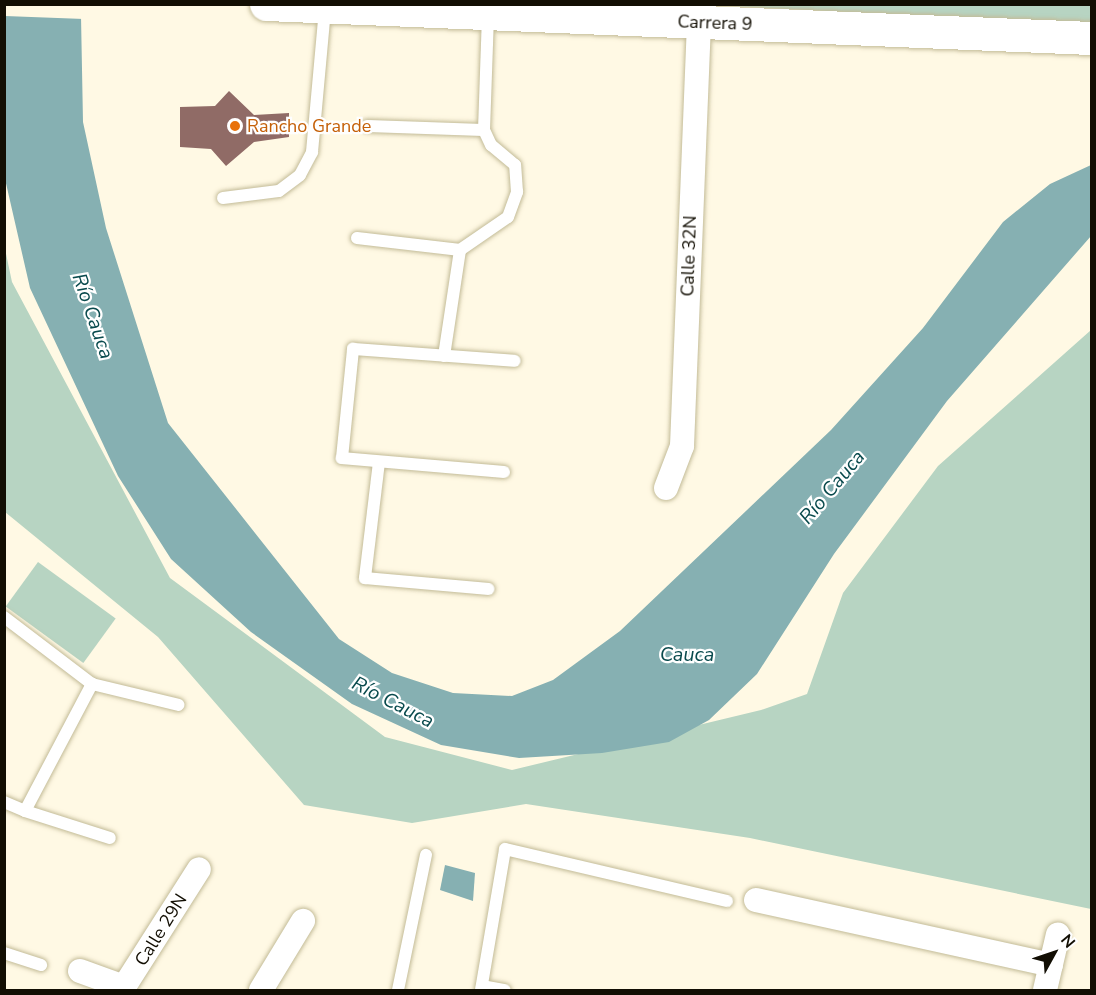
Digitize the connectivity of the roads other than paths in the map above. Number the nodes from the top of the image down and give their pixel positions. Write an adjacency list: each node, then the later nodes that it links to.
1 (266, 4): 2 (main road, Carrera 9)
2 (325, 7): 3 (main road, Carrera 9); 8 (lane)
3 (488, 13): 4 (main road, Carrera 9); 7 (lane)
4 (699, 22): 5 (main road, Carrera 9); 15 (street, Calle 32N)
5 (1092, 38)
6 (367, 126): 7 (lane)
7 (484, 130): 10 (lane)
8 (224, 198)
9 (357, 238): 10 (lane)
10 (460, 250): 11 (lane)
11 (444, 356): 12 (lane); 13 (lane)
12 (514, 361)
13 (379, 462): 14 (lane); 16 (lane)
14 (504, 472)
15 (666, 488)
16 (489, 589)
17 (4, 618): 18 (lane)
18 (92, 684): 19 (lane); 21 (lane)
19 (179, 705)
20 (5, 801): 21 (lane)
21 (25, 811): 22 (lane)
22 (110, 838)
23 (426, 855): 36 (lane)
24 (199, 869): 34 (street, Calle 29N)
25 (756, 900): 31 (street)
26 (727, 901): 33 (lane)
27 (303, 921): 35 (street)
28 (1058, 934): 31 (street)
29 (4, 953): 30 (lane)
30 (41, 965)
31 (1051, 965): 38 (street)
32 (80, 971): 34 (street)
33 (481, 988): 37 (lane)
34 (123, 989)
35 (261, 990)
36 (398, 990)
37 (505, 990)
38 (1046, 990)

